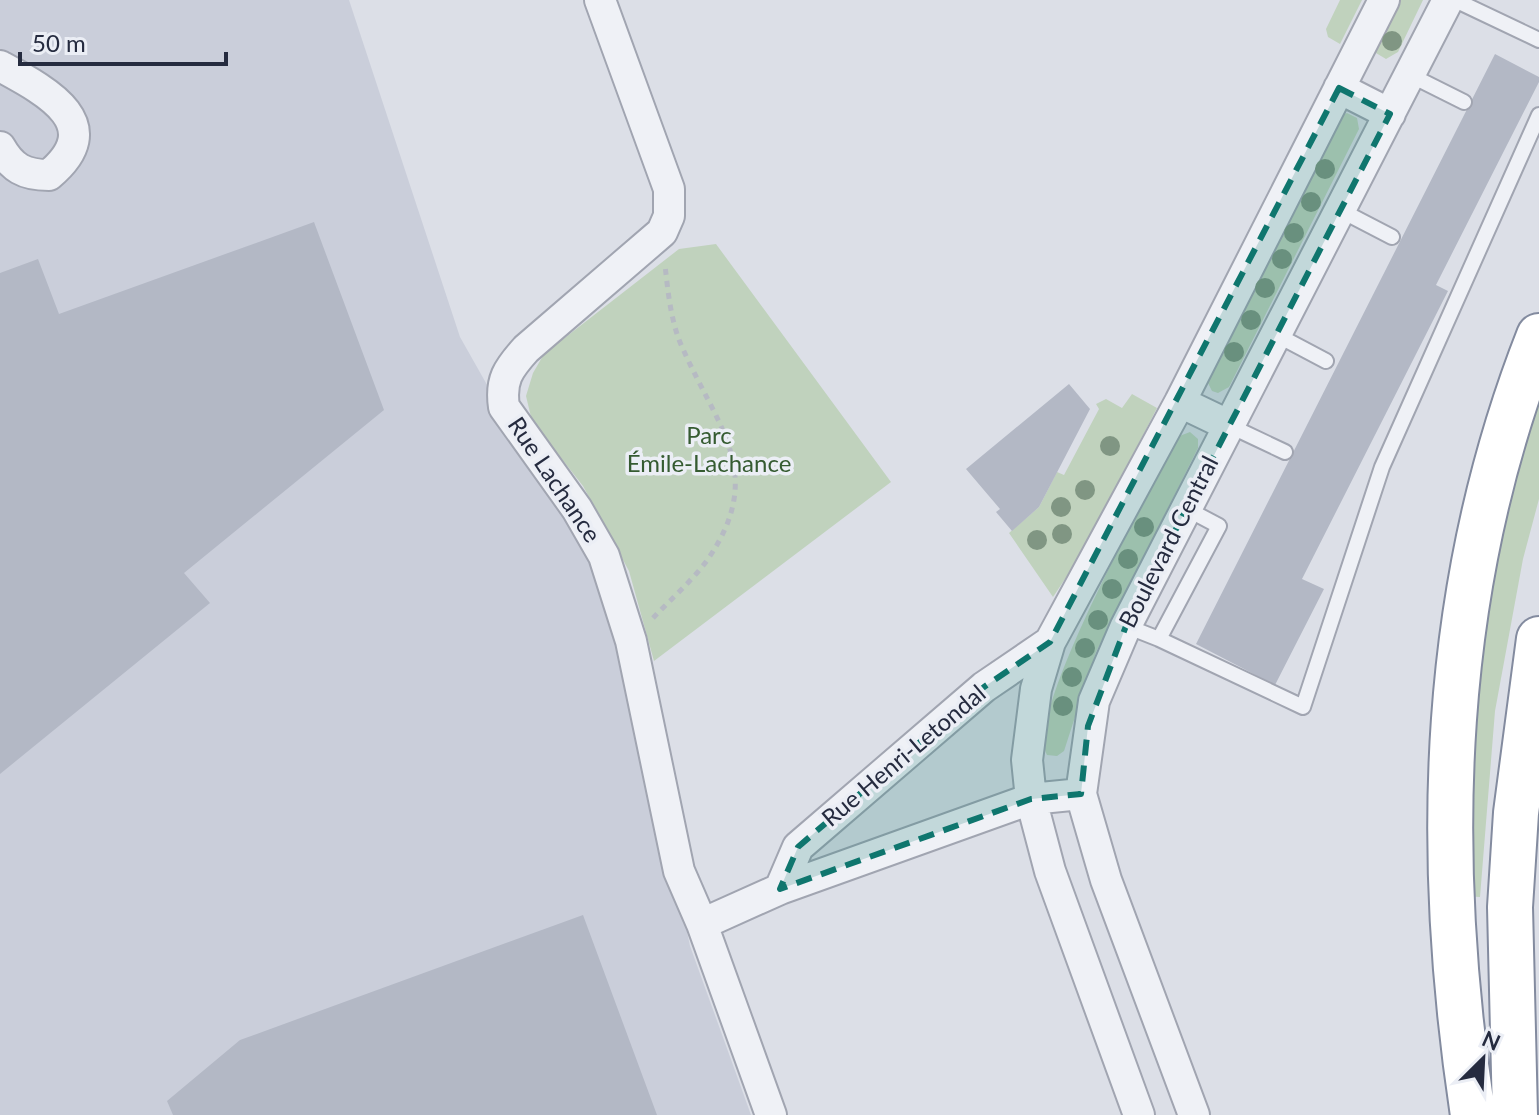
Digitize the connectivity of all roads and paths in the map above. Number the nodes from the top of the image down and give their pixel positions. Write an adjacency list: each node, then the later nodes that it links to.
1 (600, 0): 14 (street)
2 (1384, 0): 8 (street)
3 (1448, 0): 7 (street, Boulevard Central)
4 (1455, 0): 5 (lane)
5 (1539, 40)
6 (0, 66): 12 (street)
7 (1410, 75): 9 (lane); 10 (street, Boulevard Central)
8 (1339, 88): 10 (street); 19 (street)
9 (1464, 102)
10 (1390, 114): 13 (street, Boulevard Central)
11 (1539, 115): 24 (lane)
12 (0, 147)
13 (1340, 210): 15 (lane); 16 (street, Boulevard Central)
14 (662, 232): 26 (path); 26 (street, Rue Lachance)
15 (1392, 237)
16 (1274, 334): 18 (lane); 20 (street, Boulevard Central)
17 (1539, 336): 35 (highway)
18 (1326, 361)
19 (1180, 402): 20 (street); 27 (street)
20 (1228, 425): 21 (lane); 22 (street, Boulevard Central)
21 (1285, 452)
22 (1187, 509): 23 (street, Boulevard Central); 24 (lane)
23 (1126, 626): 24 (lane); 28 (street, Boulevard Central)
24 (1159, 639)
25 (1539, 639): 36 (highway)
26 (631, 641): 31 (street, Rue Lachance)
27 (1050, 642): 29 (street); 30 (street, Rue Henri-Letondal)
28 (1081, 794): 29 (street, Rue Henri-Letondal); 34 (street, Boulevard Central)
29 (1031, 799): 30 (street, Rue Henri-Letondal); 33 (street)
30 (780, 889): 31 (street, Rue Henri-Letondal)
31 (702, 924): 32 (street, Rue Lachance)
32 (771, 1115)
33 (1139, 1115)
34 (1194, 1115)
35 (1473, 1115)
36 (1515, 1115)

